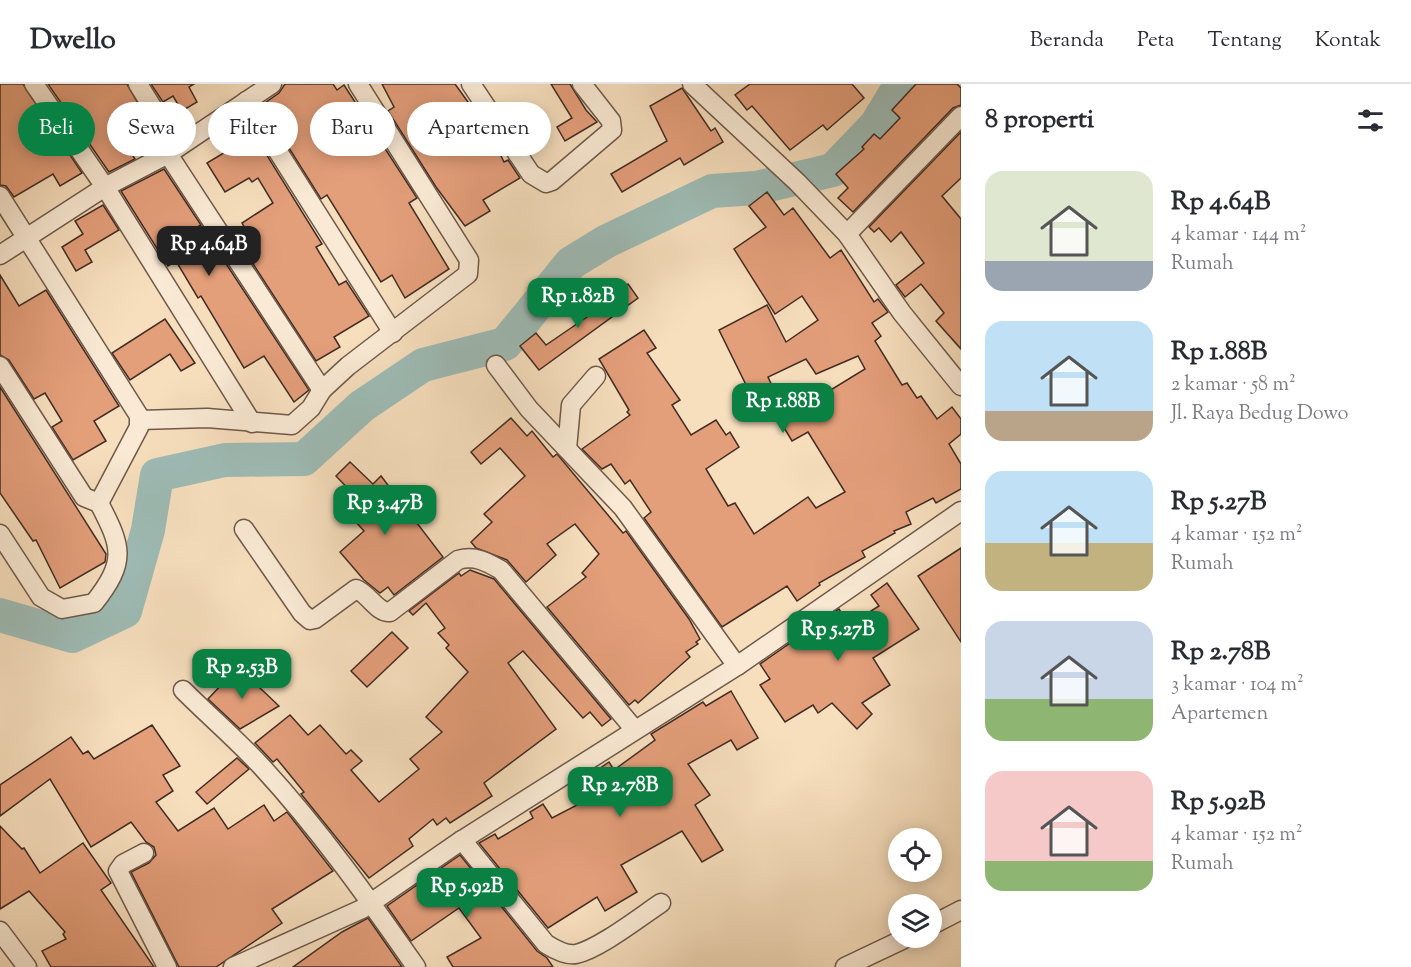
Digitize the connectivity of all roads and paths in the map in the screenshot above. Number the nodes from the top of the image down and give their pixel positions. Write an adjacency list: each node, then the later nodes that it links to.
1 (34, 84): 13 (street)
2 (138, 84): 8 (street)
3 (358, 84): 18 (street)
4 (471, 84): 5 (street)
5 (582, 84)
6 (692, 84): 15 (street)
7 (258, 90): 10 (street); 18 (street)
8 (147, 102)
9 (961, 116): 15 (street)
10 (196, 133)
11 (161, 156): 13 (street)
12 (176, 156): 23 (street)
13 (105, 187): 16 (street); 25 (street)
14 (0, 196): 16 (street)
15 (847, 234): 22 (street)
16 (28, 238): 17 (street); 24 (street)
17 (0, 255)
18 (393, 333): 23 (street)
19 (495, 365): 26 (street)
20 (0, 366): 27 (street)
21 (596, 376): 26 (street)
22 (961, 386)
23 (322, 390): 25 (street)
24 (140, 420): 25 (street); 27 (street)
25 (252, 423)
26 (567, 449): 31 (street)
27 (99, 502): 30 (street)
28 (961, 512): 31 (street)
29 (244, 529): 33 (street)
30 (0, 534)
31 (737, 666): 33 (street)
32 (183, 690): 36 (street)
33 (634, 730): 34 (street)
34 (462, 840): 36 (street); 42 (street)
35 (144, 853): 44 (street)
36 (371, 903): 45 (street); 46 (street)
37 (661, 903): 42 (street)
38 (961, 910): 39 (street)
39 (942, 920)
40 (0, 931): 43 (street)
41 (888, 947): 47 (street)
42 (585, 960)
43 (27, 967)
44 (167, 967)
45 (233, 967)
46 (416, 967)
47 (845, 967)

